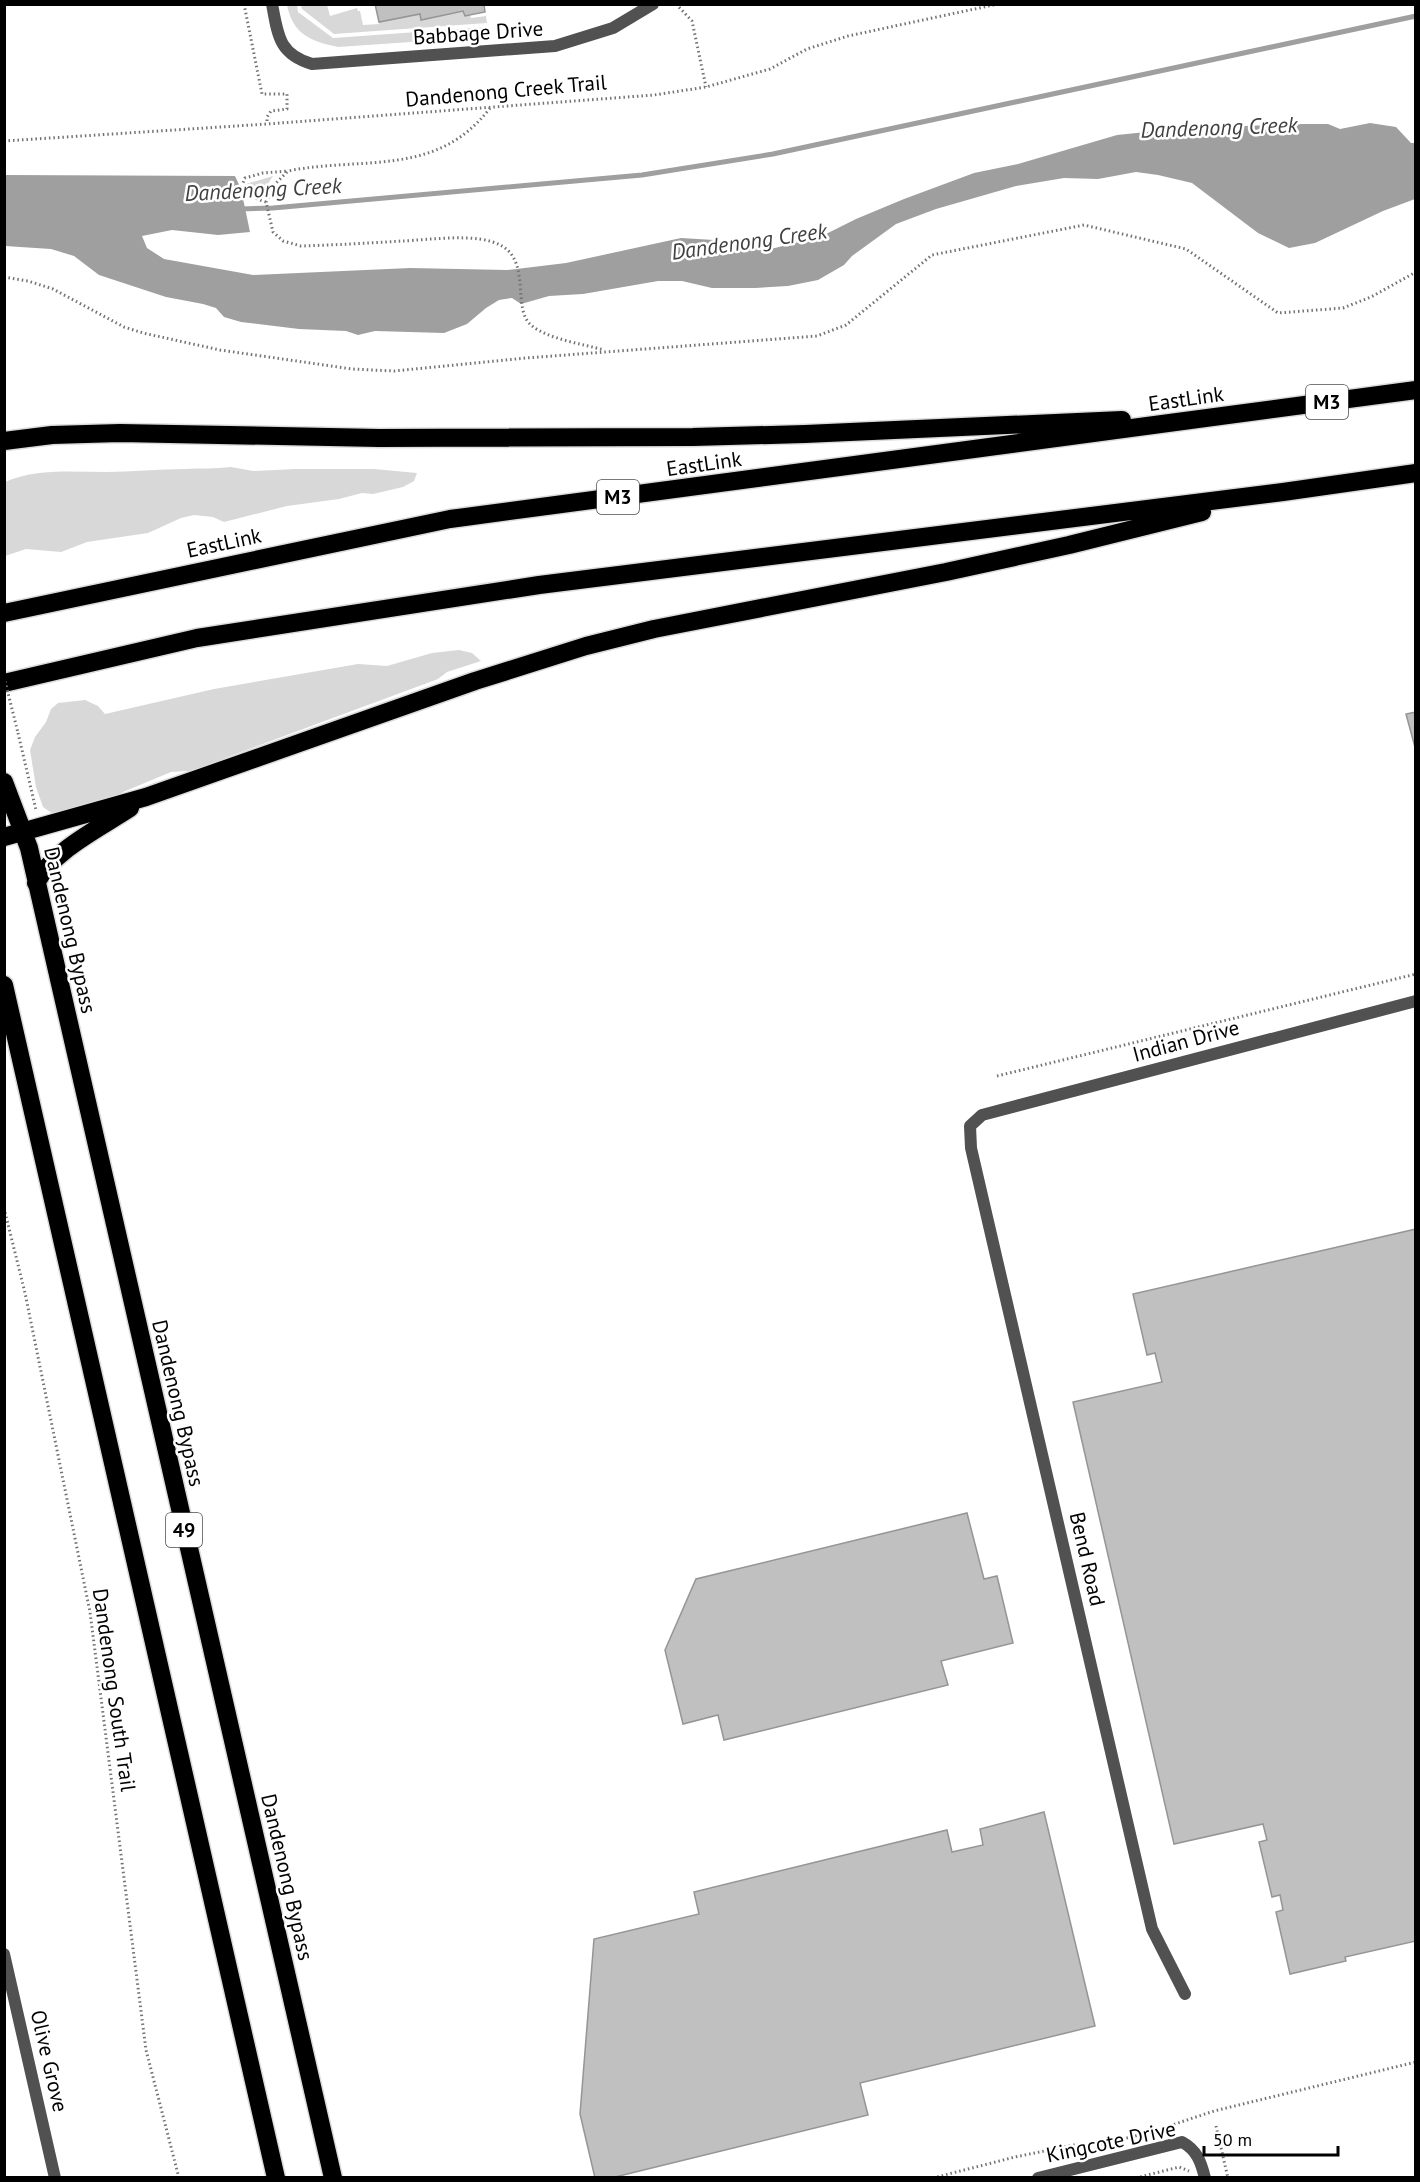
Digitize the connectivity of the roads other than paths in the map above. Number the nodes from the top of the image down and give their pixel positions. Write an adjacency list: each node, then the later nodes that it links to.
1 (272, 4): 2 (street, Babbage Drive)
2 (653, 4)
3 (1416, 390): 4 (highway, EastLink / M3)
4 (1238, 414): 5 (highway); 10 (highway, EastLink / M3)
5 (75, 435): 6 (highway); 7 (highway)
6 (4, 441)
7 (4, 448)
8 (1416, 473): 9 (highway)
9 (1282, 492): 11 (highway); 13 (highway)
10 (4, 613)
11 (4, 683)
12 (4, 782): 14 (highway, Dandenong Bypass / 49)
13 (146, 797): 14 (highway); 16 (highway)
14 (22, 831): 15 (highway); 16 (highway, Dandenong Bypass / 49)
15 (4, 837)
16 (36, 883): 26 (highway, Dandenong Bypass / 49)
17 (4, 985): 21 (highway)
18 (1416, 1001): 20 (street, Indian Drive)
19 (4, 1029): 21 (highway)
20 (970, 1126): 23 (street, Bend Road)
21 (43, 1157): 25 (highway)
22 (4, 1954): 24 (street, Olive Grove)
23 (1185, 1994)
24 (55, 2178)
25 (276, 2178)
26 (333, 2178)
27 (1038, 2178): 28 (street, Kingcote Drive)
28 (1205, 2178)

